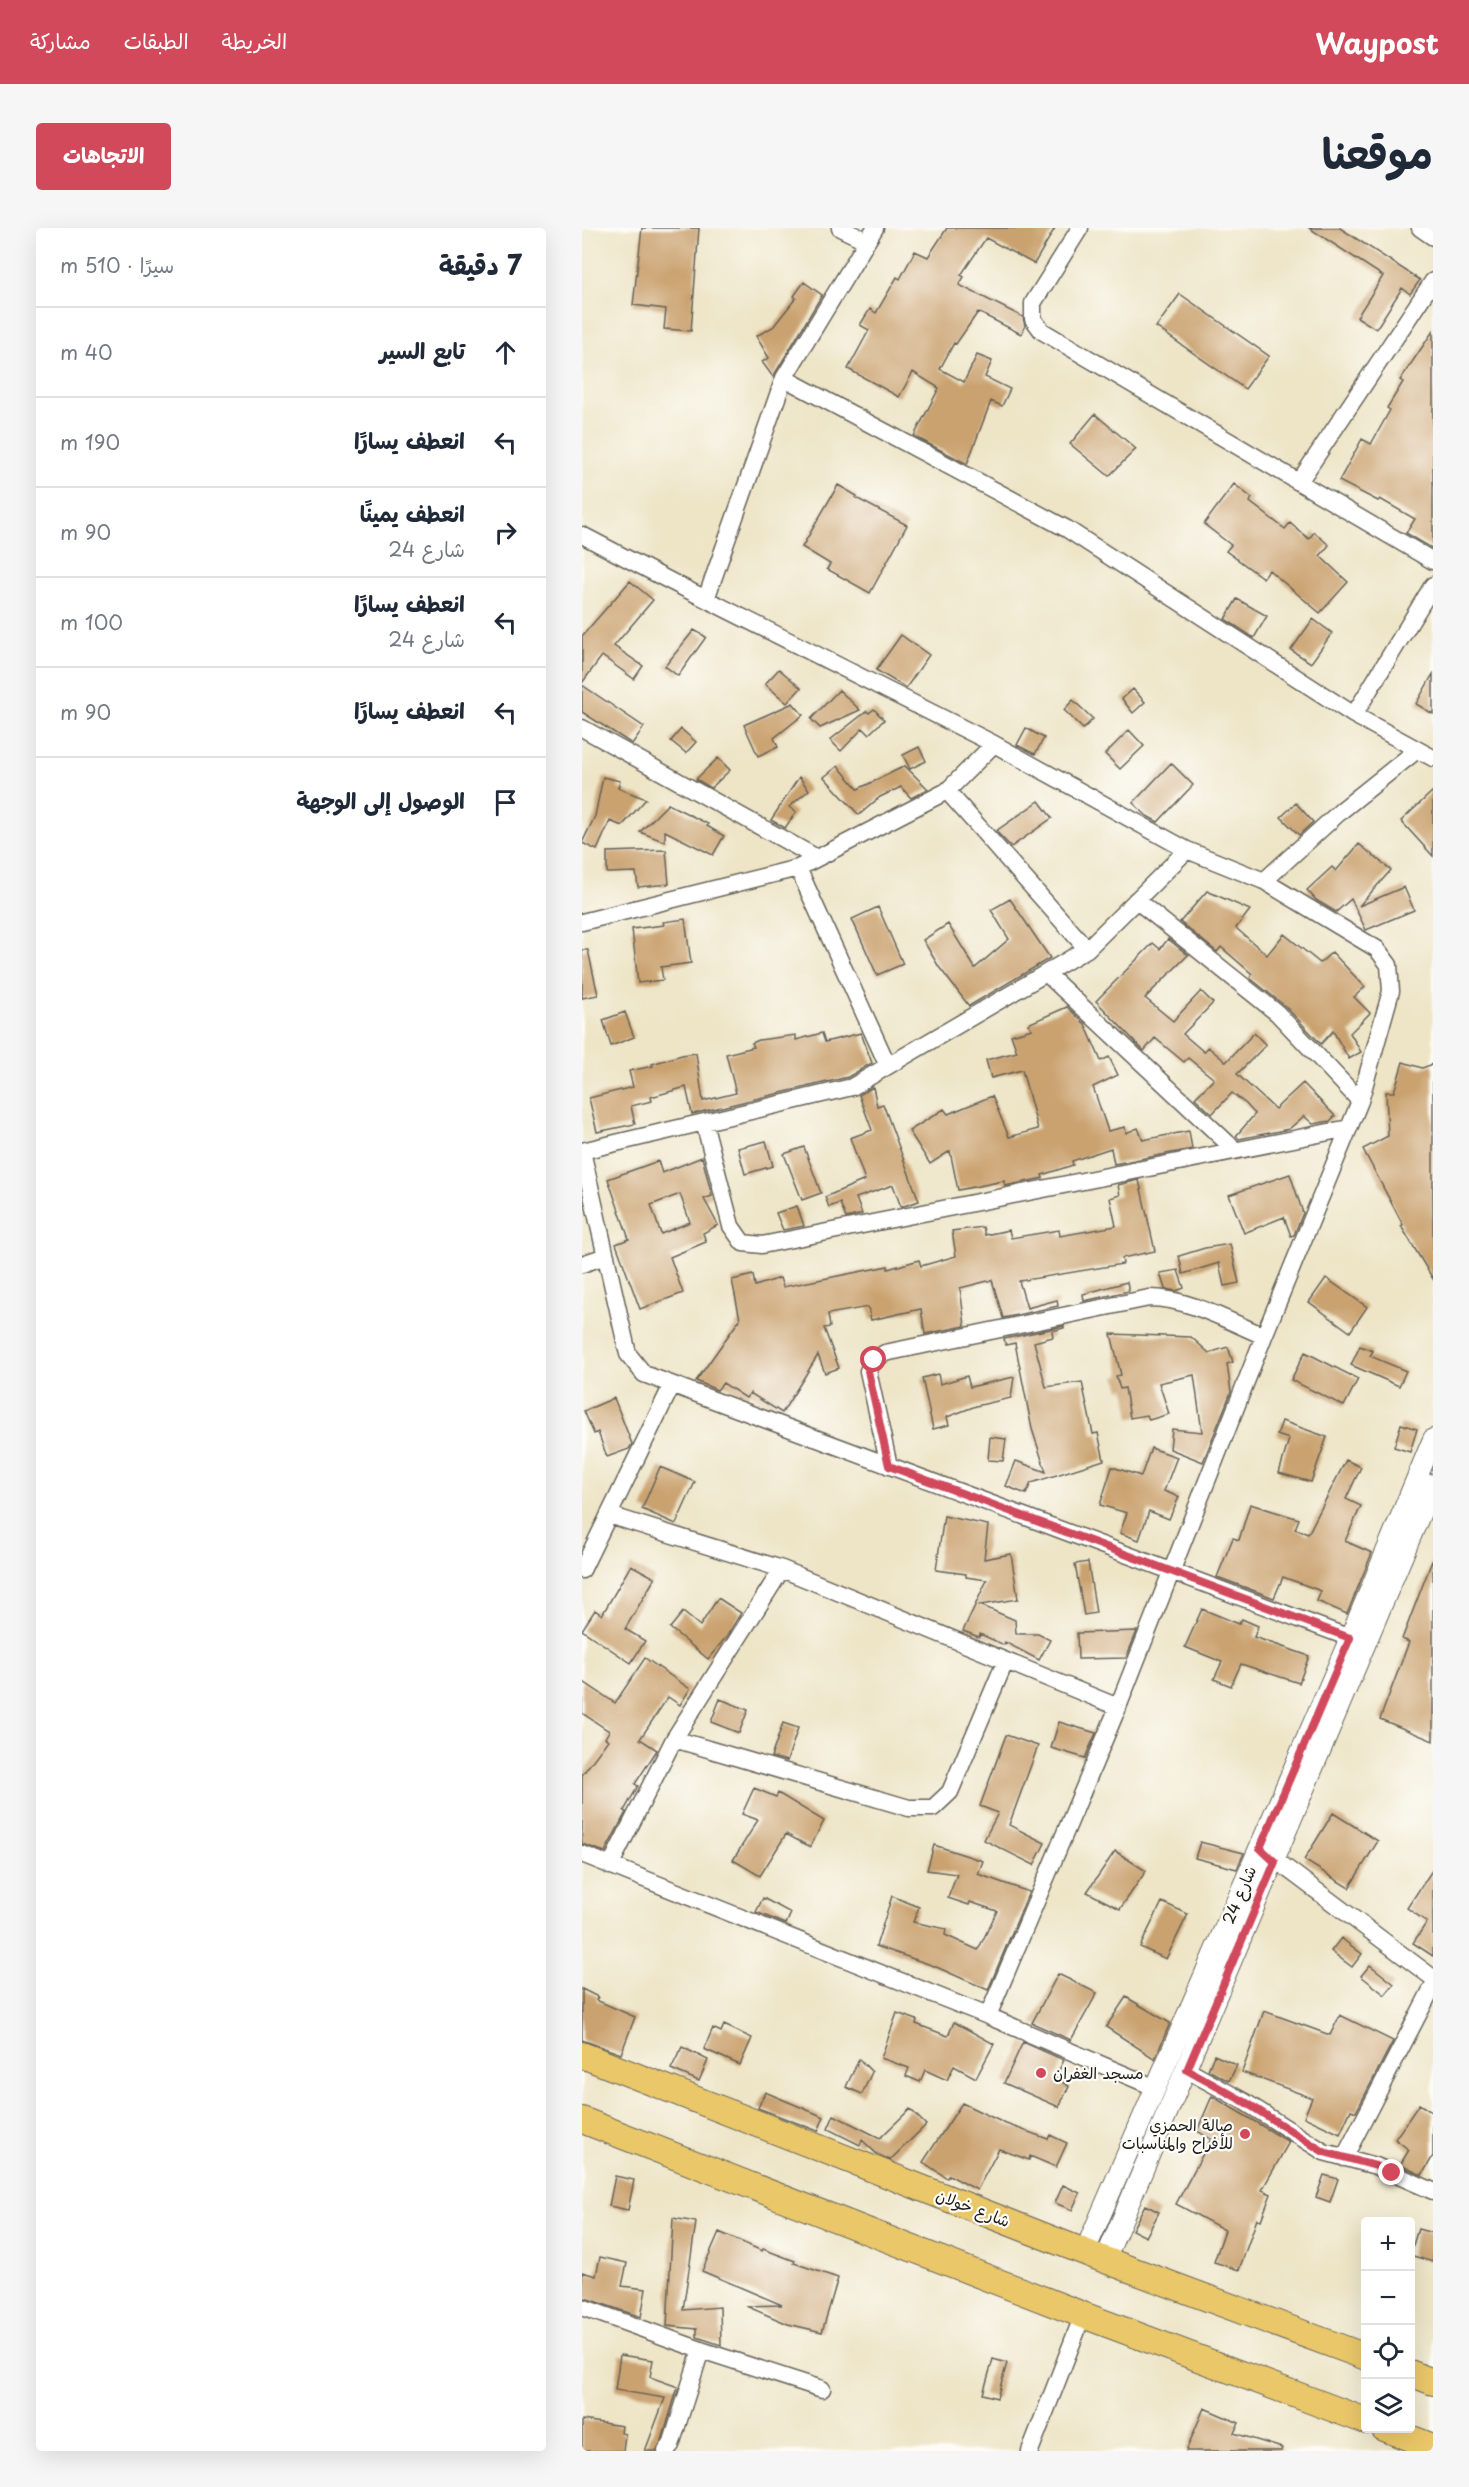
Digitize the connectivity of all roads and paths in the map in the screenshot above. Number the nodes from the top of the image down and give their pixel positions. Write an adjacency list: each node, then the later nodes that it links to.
1 (840, 228): 4 (street)
2 (1080, 228): 8 (street)
3 (1420, 228): 5 (street)
4 (871, 235): 7 (street)
5 (1433, 237)
6 (1433, 281): 8 (street)
7 (784, 378): 12 (street); 13 (street)
8 (1299, 482): 10 (street)
9 (582, 535): 12 (street)
10 (1433, 561)
11 (1433, 585): 13 (street)
12 (706, 599): 15 (street)
13 (1354, 715): 16 (street)
14 (582, 728): 20 (street)
15 (994, 744): 18 (street); 19 (street)
16 (1417, 750): 17 (street); 22 (street)
17 (1433, 758)
18 (947, 791): 20 (street); 25 (street)
19 (1187, 850): 22 (street); 23 (street)
20 (817, 858): 21 (street)
21 (798, 868): 24 (street); 27 (street)
22 (1264, 881): 28 (street)
23 (1136, 900): 25 (street); 28 (street)
24 (582, 922)
25 (1087, 949): 26 (street)
26 (1046, 973): 27 (street); 31 (street)
27 (888, 1066): 29 (street)
28 (1360, 1101): 30 (street)
29 (704, 1122): 31 (street); 32 (street)
30 (1349, 1128): 31 (street); 35 (street)
31 (1235, 1150)
32 (582, 1151): 33 (street)
33 (606, 1256): 34 (street); 36 (street)
34 (582, 1264)
35 (1264, 1336): 38 (street); 43 (street)
36 (672, 1385): 38 (street); 40 (street)
37 (1433, 1438): 44 (street, شارع 24)
38 (889, 1466): 43 (street)
39 (1433, 1484): 50 (street, شارع 24)
40 (609, 1515): 41 (street); 42 (street)
41 (782, 1569): 45 (street); 47 (street)
42 (582, 1570)
43 (1172, 1572): 44 (street); 46 (street)
44 (1350, 1638): 48 (street, شارع 24)
45 (1005, 1662): 46 (street); 47 (street)
46 (1118, 1707): 54 (street)
47 (674, 1739): 51 (street)
48 (1260, 1848): 50 (street); 57 (street, شارع 24)
49 (582, 1854): 51 (street)
50 (1275, 1862): 52 (street); 56 (street, شارع 24)
51 (610, 1866): 54 (street)
52 (1433, 1978)
53 (1433, 1986): 59 (street)
54 (988, 2016): 57 (street)
55 (582, 2055): 61 (main road, شارع خولان)
56 (1187, 2070): 59 (street); 61 (street, شارع 24)
57 (1156, 2088): 61 (street, شارع 24)
58 (582, 2120): 63 (main road)
59 (1344, 2158): 60 (street)
60 (1433, 2191)
61 (1095, 2256): 65 (main road, شارع خولان)
62 (582, 2307): 64 (street)
63 (1083, 2315): 69 (main road); 73 (street)
64 (701, 2350): 68 (street); 72 (street)
65 (1361, 2356)
66 (1415, 2375): 67 (main road)
67 (1433, 2382)
68 (822, 2389)
69 (1361, 2419)
70 (1397, 2433): 71 (main road)
71 (1433, 2447)
72 (666, 2451)
73 (1030, 2451)

